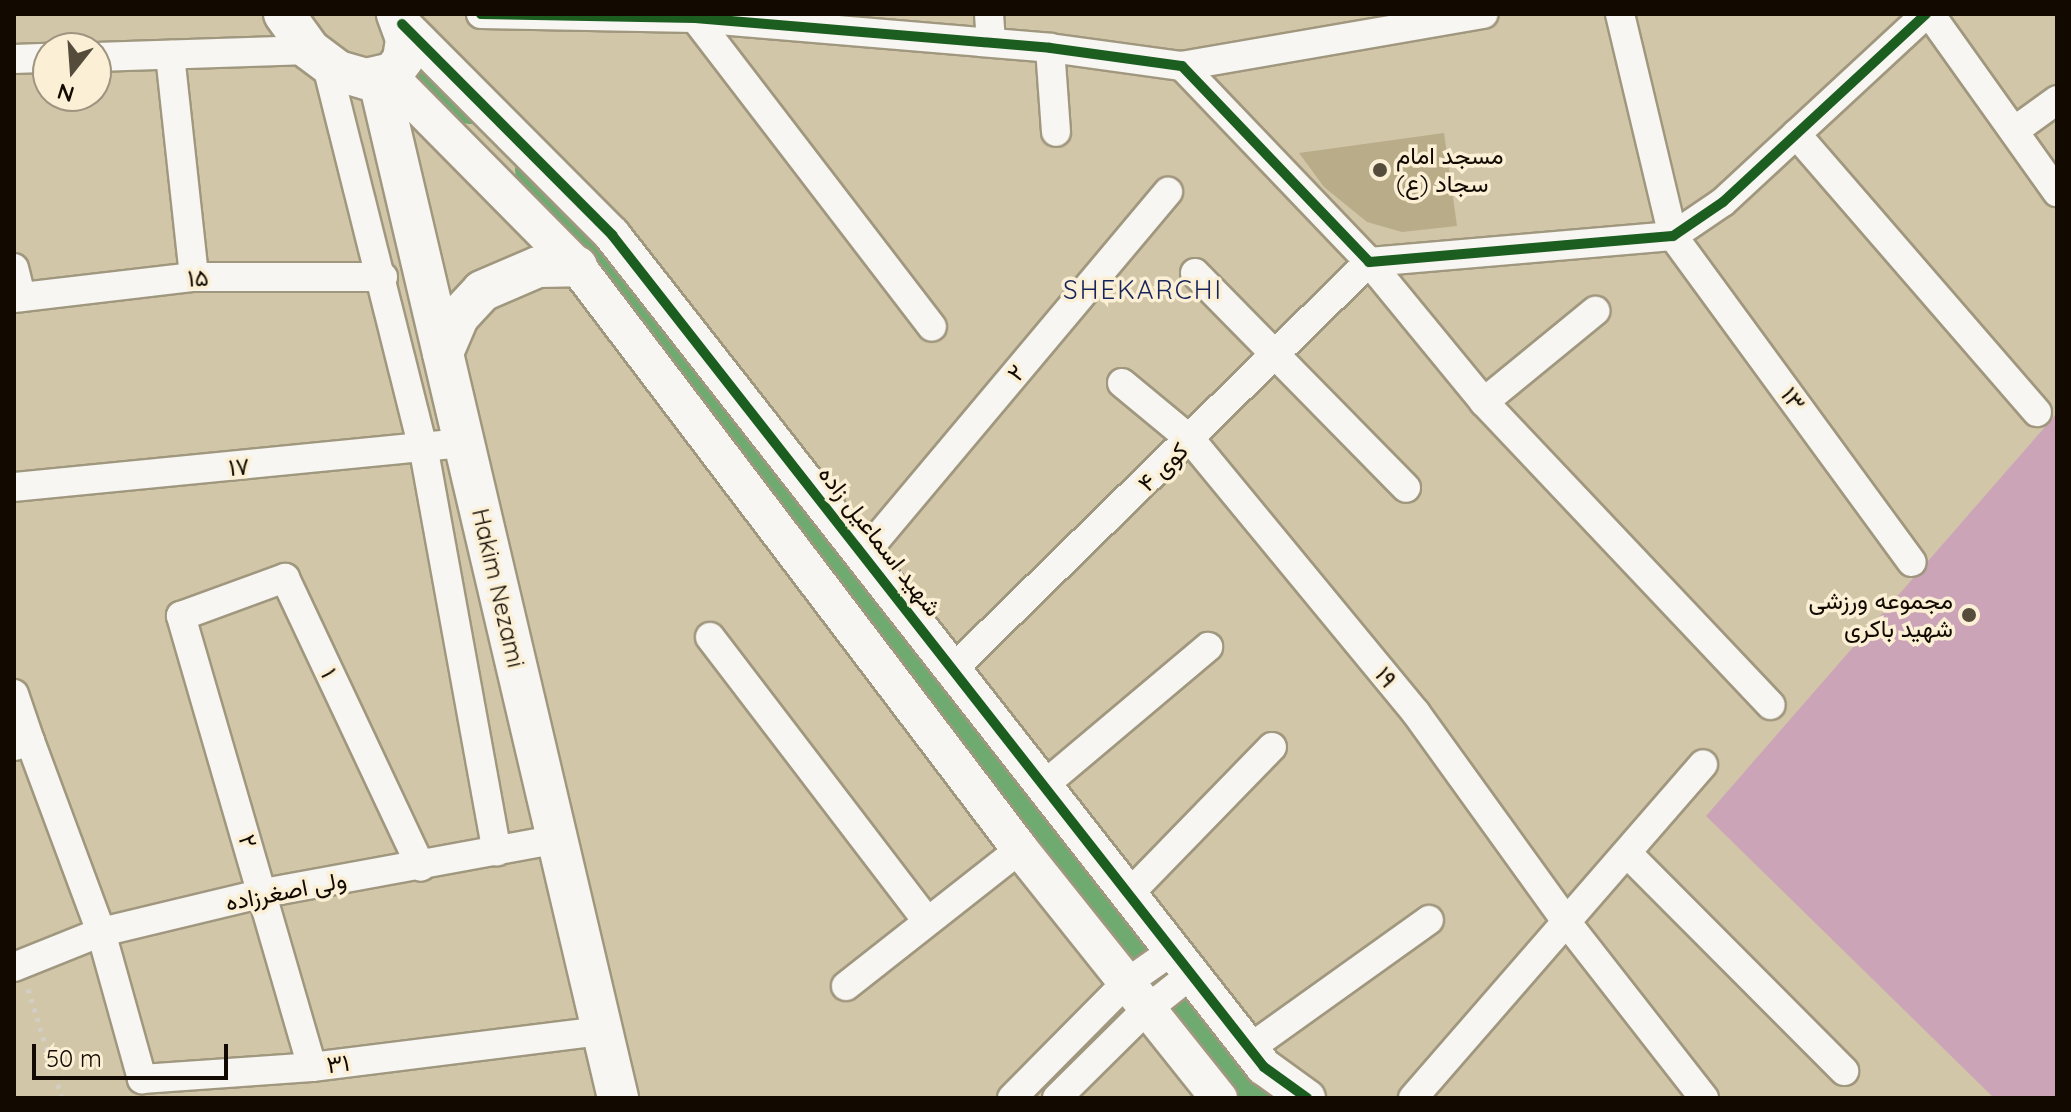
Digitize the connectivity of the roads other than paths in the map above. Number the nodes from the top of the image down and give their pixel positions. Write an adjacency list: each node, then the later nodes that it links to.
1 (284, 14): 11 (main road)
2 (481, 14): 6 (street)
3 (1484, 14): 13 (street)
4 (1620, 14): 21 (street)
5 (1928, 14): 16 (street); 18 (street)
6 (696, 16): 8 (street); 30 (street)
7 (400, 19): 14 (main road); 41 (street, شهید اسماعیل زاده)
8 (990, 28): 9 (street)
9 (1050, 48): 13 (street); 17 (street)
10 (170, 55): 11 (street); 12 (street); 26 (street)
11 (318, 56): 14 (main road); 27 (street)
12 (112, 57)
13 (1182, 66): 22 (street)
14 (383, 76): 23 (street); 31 (main road, Hakim Nezami)
15 (2057, 100): 16 (street)
16 (2014, 131): 20 (street)
17 (1056, 132)
18 (1796, 134): 21 (street); 35 (street)
19 (1168, 192): 41 (street, ۲)
20 (2057, 192)
21 (1673, 236): 22 (street); 42 (street, ۱۳)
22 (1369, 262): 32 (street, کوی ۴); 34 (street)
23 (577, 266): 31 (main road); 54 (street)
24 (14, 268): 28 (street)
25 (1195, 273): 32 (street)
26 (194, 277): 27 (street, ۱۵); 28 (street, ۱۵)
27 (383, 277): 38 (street)
28 (17, 298)
29 (1595, 311): 34 (street)
30 (932, 327)
31 (443, 353): 37 (main road, Hakim Nezami)
32 (1279, 356): 36 (street, کوی ۴); 40 (street)
33 (1122, 383): 36 (street, ۱۹)
34 (1484, 402): 48 (street)
35 (2037, 412)
36 (1191, 440): 46 (street, کوی ۴); 62 (street, ۱۹)
37 (464, 443): 38 (street, ۱۷); 53 (main road, Hakim Nezami)
38 (424, 451): 39 (street, ۱۷); 55 (street)
39 (14, 487)
40 (1406, 488)
41 (864, 554): 46 (street, شهید اسماعیل زاده)
42 (1912, 562)
43 (181, 616): 57 (street, ۱); 58 (street, ۲)
44 (710, 637): 61 (street)
45 (1208, 647): 52 (street)
46 (954, 668): 52 (street, شهید اسماعیل زاده)
47 (14, 694): 49 (street, ۳۱)
48 (1771, 705)
49 (22, 743): 63 (street, ۳۱)
50 (1272, 747): 59 (street)
51 (1703, 764): 56 (street)
52 (1043, 786): 59 (street, شهید اسماعیل زاده)
53 (557, 839): 55 (street, ولی اصغرزاده); 68 (main road, Hakim Nezami)
54 (1020, 849): 61 (street); 67 (street)
55 (497, 851): 57 (street, ولی اصغرزاده)
56 (1629, 855): 62 (street); 71 (street)
57 (421, 867): 58 (street, ولی اصغرزاده)
58 (264, 893): 63 (street, ولی اصغرزاده); 70 (street, ۲)
59 (1129, 894): 64 (street, شهید اسماعیل زاده)
60 (1429, 920): 69 (street)
61 (927, 921): 66 (street)
62 (1568, 924): 77 (street); 78 (street)
63 (101, 932): 65 (street, ولی اصغرزاده); 70 (street, ۳۱)
64 (1185, 961): 67 (street); 69 (street, شهید اسماعیل زاده)
65 (17, 967)
66 (846, 986)
67 (1135, 997): 73 (street); 74 (street); 75 (street)
68 (602, 1031): 70 (street, ۳۱); 72 (main road, Hakim Nezami)
69 (1250, 1048): 76 (street, شهید اسماعیل زاده)
70 (312, 1067)
71 (1844, 1071)
72 (618, 1098)
73 (1012, 1098)
74 (1057, 1098)
75 (1219, 1098)
76 (1307, 1098)
77 (1413, 1098)
78 (1704, 1098)

